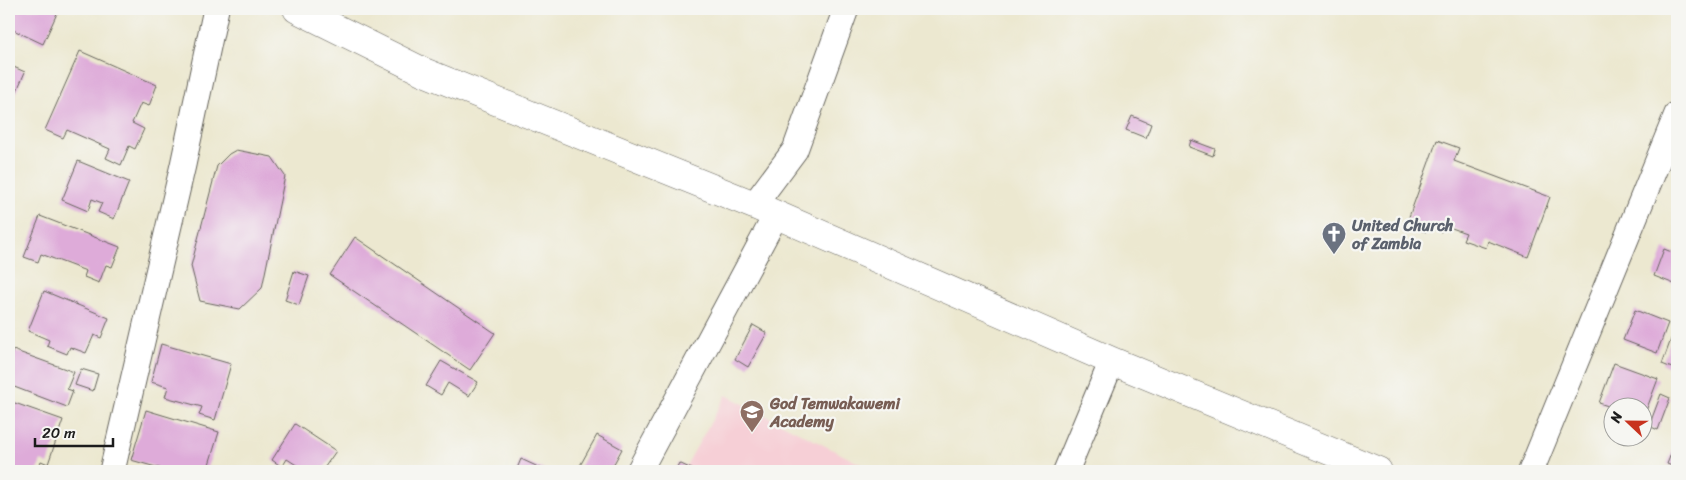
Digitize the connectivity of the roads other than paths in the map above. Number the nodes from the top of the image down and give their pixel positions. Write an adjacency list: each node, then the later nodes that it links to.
1 (216, 9): 7 (street)
2 (297, 9): 5 (main road)
3 (846, 9): 5 (street)
4 (1677, 114): 11 (street)
5 (765, 210): 6 (main road); 8 (street)
6 (1112, 361): 9 (street); 10 (main road)
7 (112, 471)
8 (639, 471)
9 (1066, 471)
10 (1378, 471)
11 (1531, 471)

